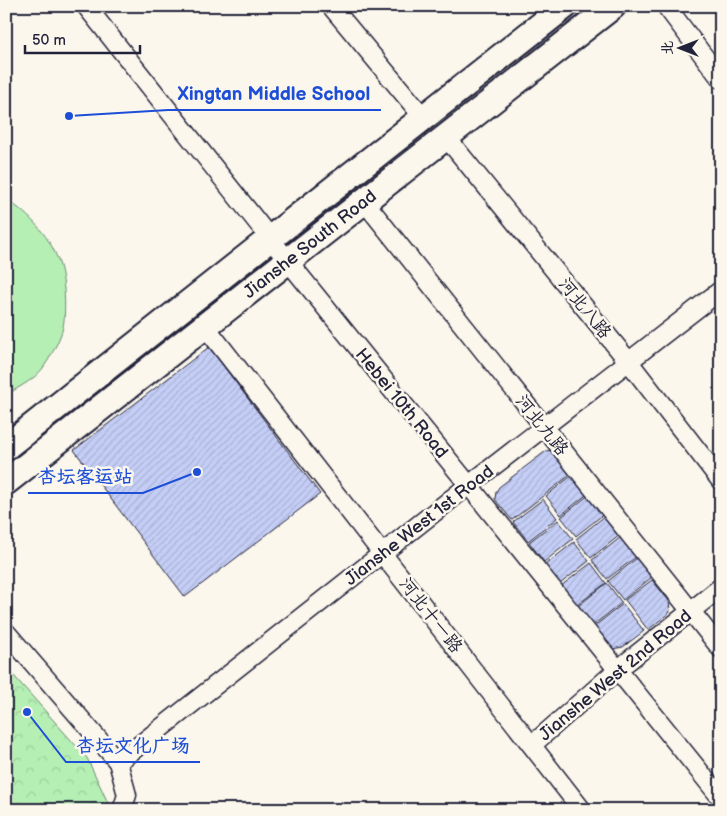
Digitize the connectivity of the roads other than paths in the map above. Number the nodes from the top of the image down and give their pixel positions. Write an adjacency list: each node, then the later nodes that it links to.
1 (86, 6): 10 (street, Hebei 10th Road)
2 (331, 6): 7 (street)
3 (565, 6): 7 (main road, Jianshe South Road)
4 (613, 6): 8 (main road, Jianshe South Road)
5 (666, 6): 6 (street)
6 (721, 79)
7 (424, 118): 10 (main road, Jianshe South Road)
8 (446, 137): 9 (main road, Jianshe South Road); 14 (street, 河北八路)
9 (364, 201): 11 (main road, Jianshe South Road); 15 (street, 河北九路)
10 (270, 240): 11 (street, Hebei 10th Road); 16 (main road, Jianshe South Road)
11 (288, 261): 13 (main road, Jianshe South Road); 19 (street, Hebei 10th Road)
12 (721, 290): 14 (street, Jianshe West 1st Road)
13 (205, 326): 18 (main road, Jianshe South Road); 20 (street, 河北十一路)
14 (629, 362): 15 (street, Jianshe West 1st Road); 17 (street, 河北八路)
15 (544, 427): 19 (street, Jianshe West 1st Road); 22 (street, 河北九路)
16 (6, 447)
17 (721, 481)
18 (6, 482)
19 (468, 485): 20 (street, Jianshe West 1st Road); 25 (street, Hebei 10th Road)
20 (382, 554): 26 (street, 河北十一路); 27 (street, Jianshe West 1st Road)
21 (721, 587): 22 (street, Jianshe West 2nd Road)
22 (690, 611): 24 (street, 河北九路); 25 (street, Jianshe West 2nd Road)
23 (6, 632): 27 (street)
24 (721, 649)
25 (617, 670): 26 (street, Jianshe West 2nd Road); 28 (street, Hebei 10th Road)
26 (532, 745): 30 (street, 河北十一路)
27 (118, 762): 29 (street)
28 (721, 798)
29 (122, 810)
30 (582, 810)

